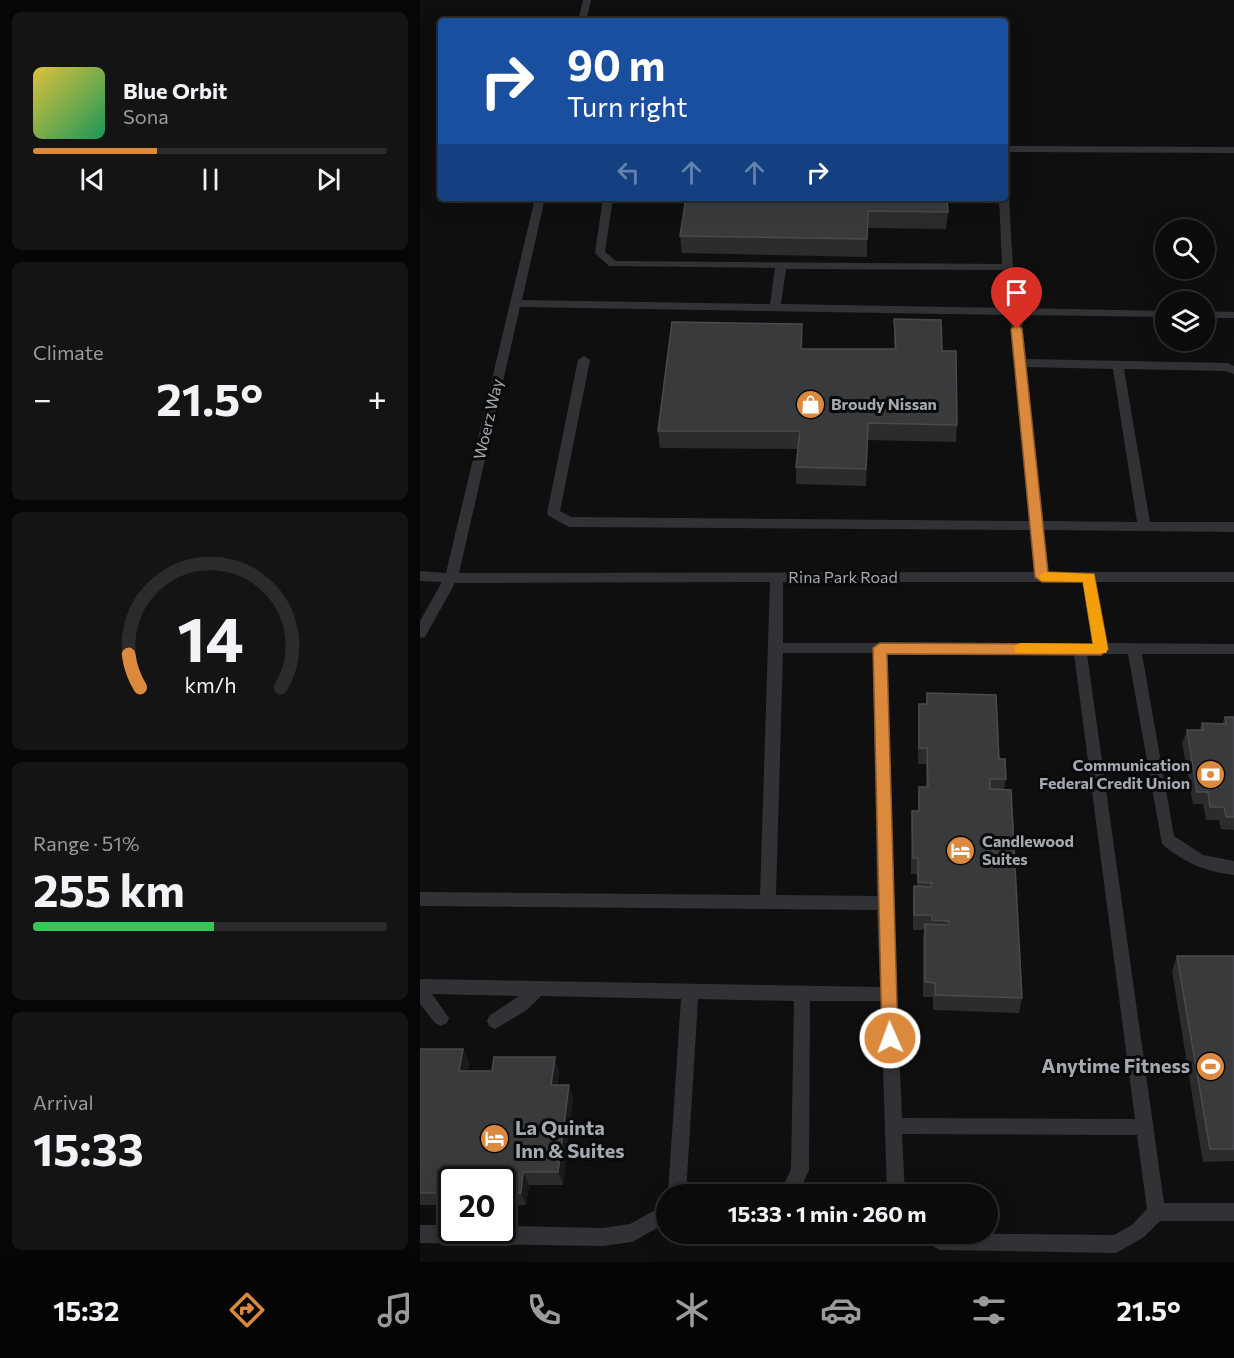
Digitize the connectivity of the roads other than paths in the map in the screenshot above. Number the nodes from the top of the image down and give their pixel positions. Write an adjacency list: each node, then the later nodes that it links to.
1 (587, 0): 2 (lane)
2 (583, 18)
3 (1008, 149): 4 (lane)
4 (1234, 150)
5 (539, 201): 10 (lane, Woerz Way)
6 (608, 201): 8 (lane)
7 (1004, 201): 9 (lane)
8 (781, 265): 9 (lane); 11 (lane)
9 (1008, 267): 12 (lane)
10 (515, 303): 11 (lane); 27 (lane, Woerz Way)
11 (775, 308): 12 (lane)
12 (1015, 312): 13 (lane); 17 (lane)
13 (1155, 314)
14 (1215, 314): 15 (lane)
15 (1234, 315)
16 (584, 360): 20 (lane)
17 (1020, 363): 18 (lane); 20 (lane)
18 (1118, 365): 19 (lane); 21 (lane)
19 (1234, 370)
20 (1036, 526): 21 (lane); 24 (lane)
21 (1144, 526): 22 (lane)
22 (1234, 527)
23 (420, 576): 27 (lane, Rina Park Road)
24 (1042, 577): 25 (lane, Rina Park Road); 28 (lane, Rina Park Road)
25 (1089, 577): 26 (lane, Rina Park Road); 33 (lane)
26 (1234, 577)
27 (451, 578): 28 (lane, Rina Park Road); 29 (lane, Woerz Way)
28 (777, 578): 30 (lane)
29 (420, 633)
30 (776, 648): 31 (lane); 38 (lane)
31 (880, 648): 32 (lane); 39 (lane)
32 (1080, 649): 33 (lane); 49 (lane)
33 (1101, 649): 34 (lane)
34 (1134, 649): 35 (lane); 36 (lane)
35 (1234, 650)
36 (1234, 868)
37 (420, 899): 38 (lane)
38 (768, 903): 39 (lane)
39 (885, 903): 45 (lane)
40 (420, 986): 41 (lane)
41 (538, 988): 43 (lane); 47 (lane)
42 (420, 991): 46 (lane)
43 (690, 991): 44 (lane); 50 (lane)
44 (802, 994): 45 (lane); 51 (lane)
45 (888, 994): 48 (lane)
46 (441, 1018)
47 (495, 1021)
48 (893, 1126): 49 (lane); 52 (lane)
49 (1144, 1127): 53 (lane)
50 (678, 1184)
51 (794, 1184)
52 (896, 1184)
53 (1156, 1212): 54 (lane); 57 (lane)
54 (1234, 1212)
55 (656, 1219): 56 (lane)
56 (420, 1234)
57 (998, 1242)

